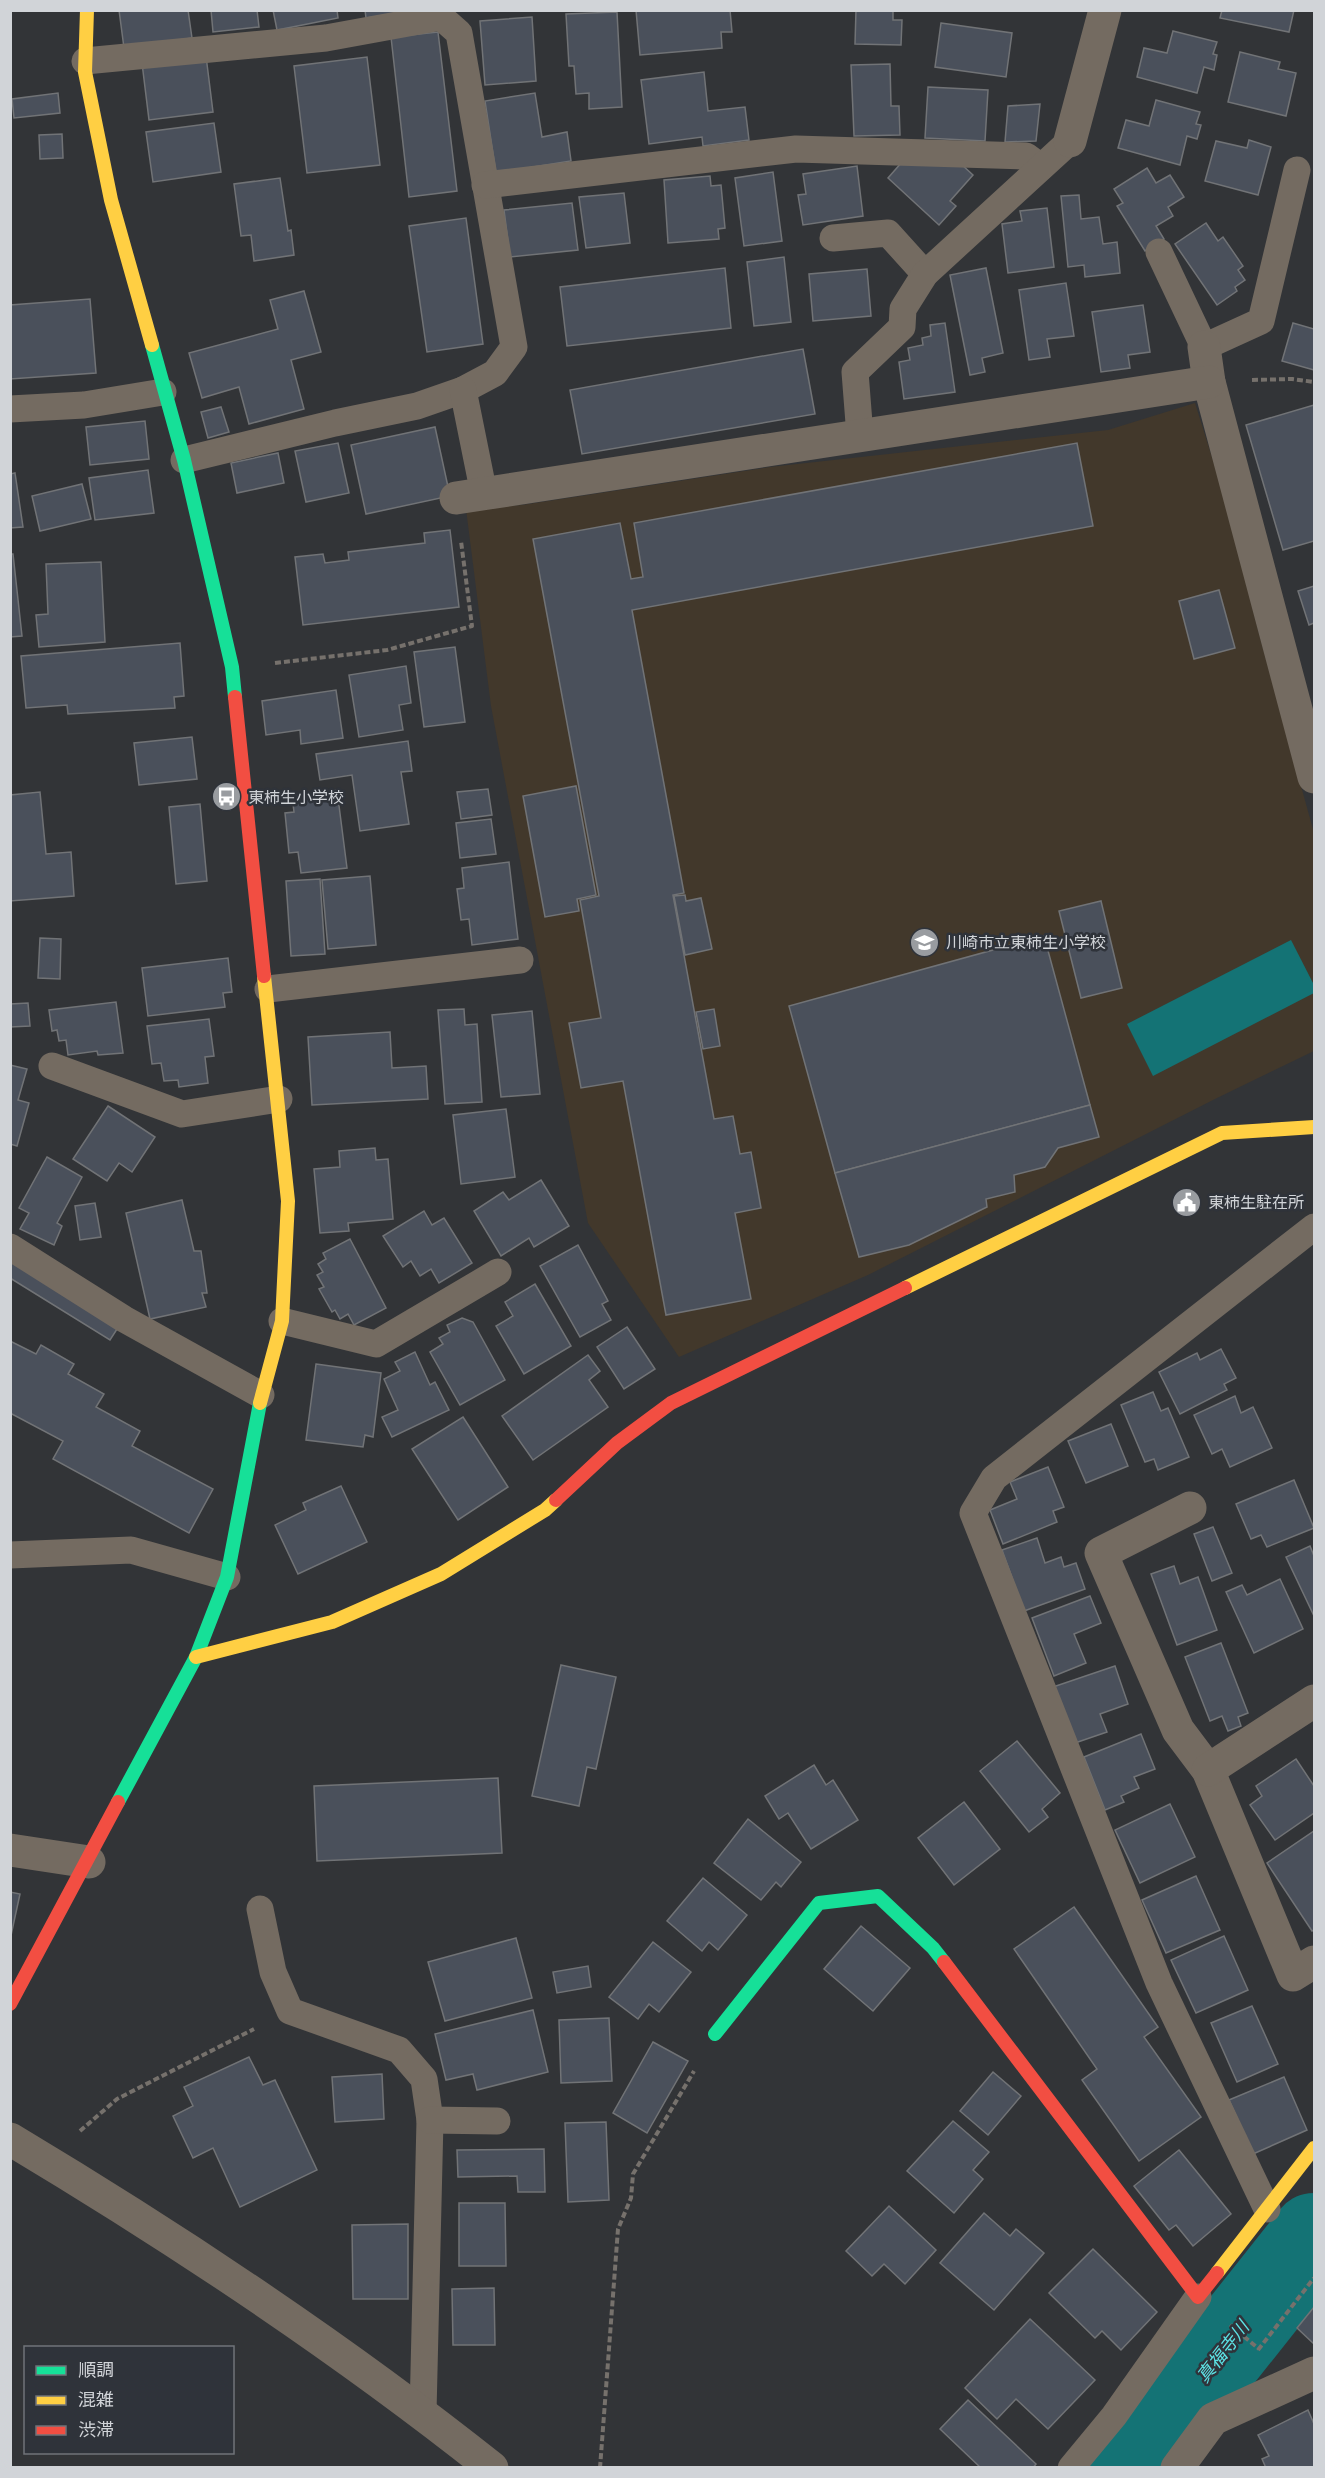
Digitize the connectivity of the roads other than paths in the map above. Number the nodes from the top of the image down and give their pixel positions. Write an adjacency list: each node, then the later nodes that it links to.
1 (87, 10): 3 (street)
2 (1105, 10): 4 (street)
3 (85, 61): 7 (lane); 14 (street)
4 (1071, 141): 5 (lane)
5 (1041, 167): 7 (lane); 10 (lane)
6 (1298, 170): 11 (lane)
7 (485, 185): 13 (lane)
8 (833, 238): 10 (lane)
9 (1159, 252): 11 (lane)
10 (925, 274): 16 (lane)
11 (1204, 347): 12 (street)
12 (1209, 382): 16 (street); 19 (street)
13 (464, 390): 17 (lane); 18 (lane)
14 (163, 392): 15 (lane); 17 (street)
15 (10, 409)
16 (860, 436): 18 (street)
17 (184, 460): 21 (street)
18 (470, 496)
19 (1314, 777)
20 (520, 960): 21 (lane)
21 (268, 989): 23 (street)
22 (52, 1066): 23 (lane)
23 (279, 1099): 28 (street)
24 (1314, 1127): 33 (street)
25 (1314, 1227): 46 (lane)
26 (10, 1247): 29 (lane)
27 (498, 1272): 28 (lane)
28 (282, 1321): 29 (street)
29 (261, 1395): 32 (street)
30 (1190, 1508): 35 (street)
31 (10, 1555): 32 (lane)
32 (227, 1577): 33 (street)
33 (196, 1657): 37 (street)
34 (1314, 1701): 35 (street)
35 (1208, 1770): 39 (street)
36 (10, 1850): 37 (street)
37 (89, 1862): 40 (street)
38 (260, 1909): 42 (lane)
39 (1314, 1962)
40 (10, 2004)
41 (715, 2034): 47 (street)
42 (430, 2120): 43 (lane); 49 (lane)
43 (497, 2121)
44 (10, 2139): 49 (street)
45 (1314, 2148): 46 (street)
46 (1267, 2210): 47 (street)
47 (1198, 2297): 51 (lane)
48 (1314, 2373): 52 (street)
49 (423, 2413): 50 (street)
50 (492, 2468)
51 (1071, 2468)
52 (1177, 2468)

